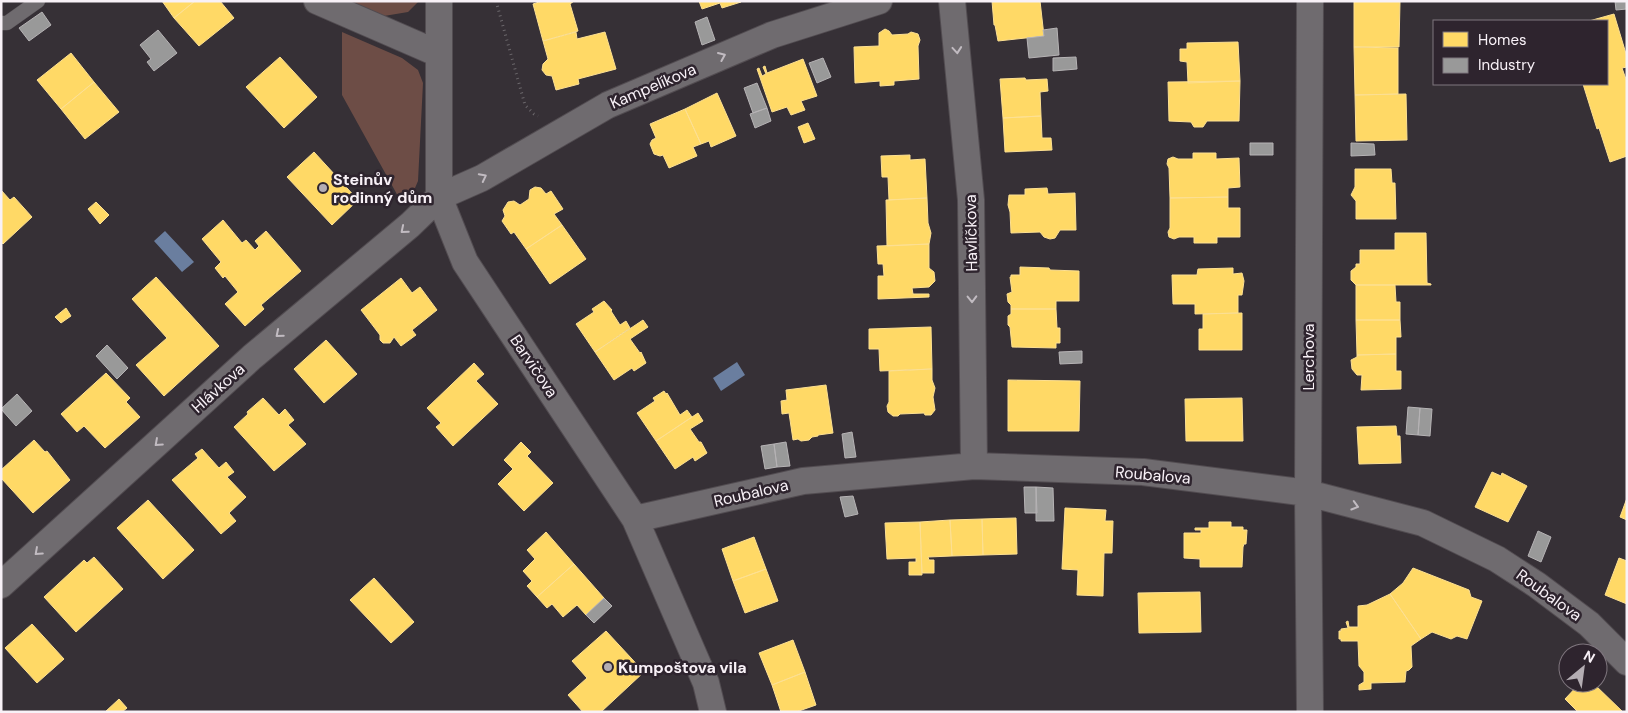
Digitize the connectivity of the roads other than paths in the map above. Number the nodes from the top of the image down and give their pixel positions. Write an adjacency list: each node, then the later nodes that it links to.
1 (38, 1): 7 (lane)
2 (317, 1): 8 (street)
3 (438, 1): 8 (street, Barvičova)
4 (879, 1): 9 (street, Kampelíkova, one-way to 4)
5 (952, 1): 10 (street, Havlíčkova, one-way to 10)
6 (1310, 1): 11 (street, Lerchova)
7 (1, 23)
8 (439, 54): 9 (street, Barvičova)
9 (439, 197): 12 (street, Barvičova); 13 (street, Hlávkova, one-way to 13)
10 (974, 466): 11 (street, Roubalova); 12 (street, Roubalova)
11 (1308, 493): 14 (street, Roubalova, one-way to 14); 16 (street, Lerchova)
12 (635, 519): 15 (street, Barvičova)
13 (1, 585)
14 (1627, 662)
15 (713, 712)
16 (1310, 712)

